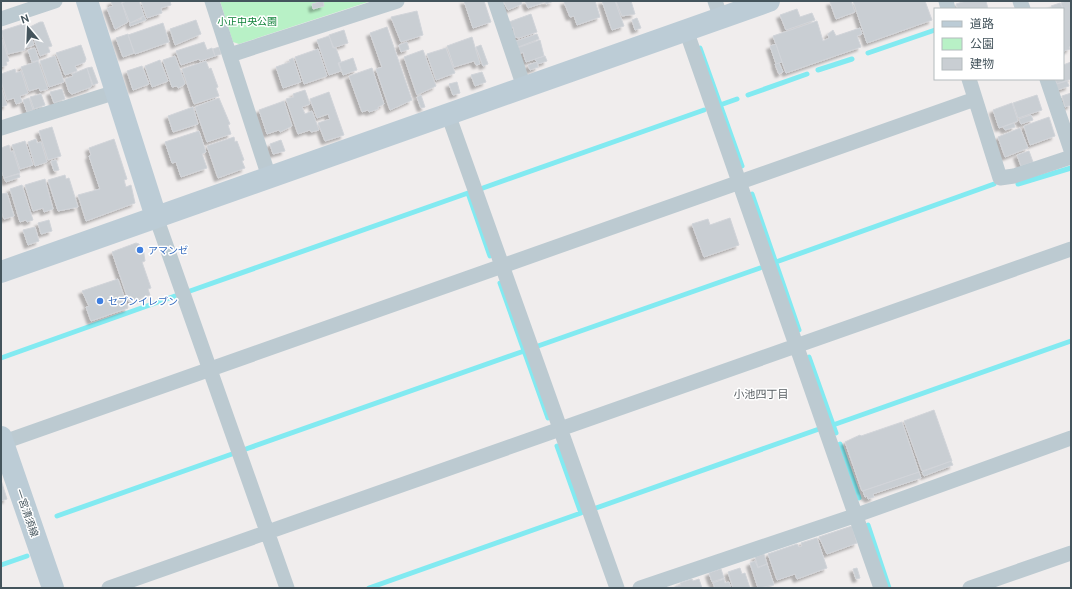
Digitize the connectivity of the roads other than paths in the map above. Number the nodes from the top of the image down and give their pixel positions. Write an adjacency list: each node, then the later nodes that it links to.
1 (56, 1): 8 (street)
2 (86, 1): 14 (street)
3 (212, 1): 10 (street)
4 (397, 1): 10 (street)
5 (495, 1): 13 (street)
6 (769, 1): 7 (street)
7 (718, 9): 9 (street)
8 (1, 19)
9 (686, 30): 13 (street); 21 (street)
10 (230, 55): 20 (street)
11 (969, 80): 15 (street)
12 (1047, 80): 18 (street)
13 (524, 88): 16 (street)
14 (116, 92): 17 (street); 22 (street)
15 (975, 99): 19 (street); 21 (street)
16 (448, 114): 20 (street); 24 (street)
17 (1, 128)
18 (1071, 150)
19 (1071, 157)
20 (269, 177): 22 (street)
21 (740, 182): 24 (street); 26 (street)
22 (156, 217): 25 (street); 27 (street)
23 (1071, 249): 26 (street)
24 (502, 266): 27 (street); 28 (street)
25 (1, 272)
26 (797, 345): 28 (street); 31 (street)
27 (210, 369): 30 (street); 32 (street)
28 (561, 429): 32 (street); 37 (street)
29 (1071, 438): 31 (street)
30 (2, 441): 34 (street, 一宮清須線)
31 (857, 515): 38 (street); 39 (street)
32 (268, 532): 35 (street); 36 (street)
33 (1071, 553): 40 (street)
34 (54, 588)
35 (109, 588)
36 (287, 588)
37 (617, 588)
38 (640, 588)
39 (881, 588)
40 (970, 588)

